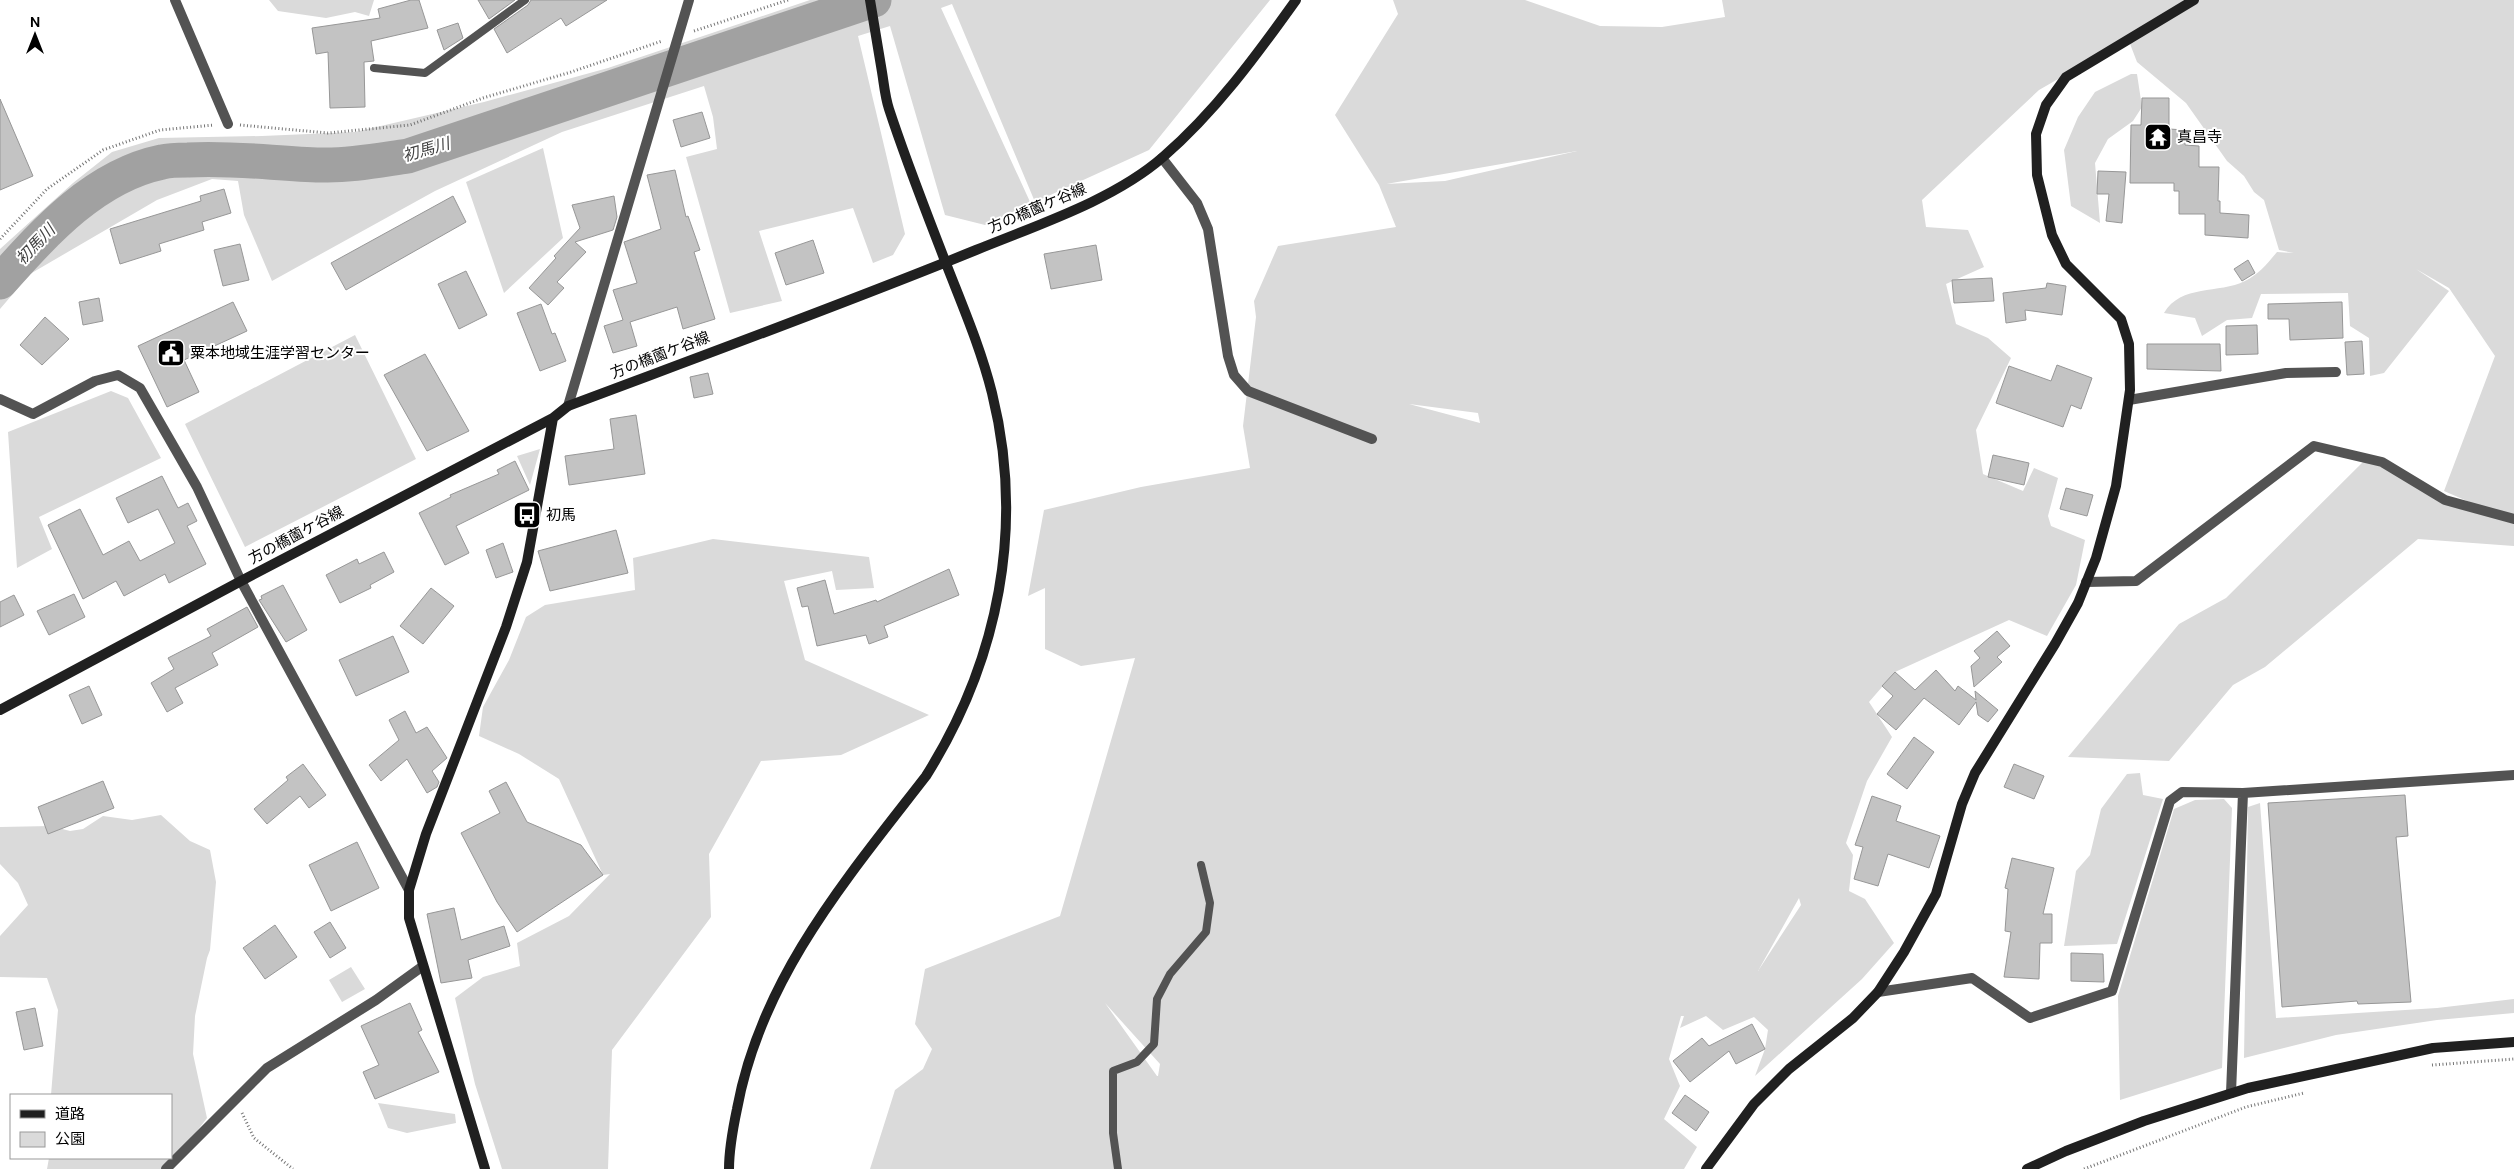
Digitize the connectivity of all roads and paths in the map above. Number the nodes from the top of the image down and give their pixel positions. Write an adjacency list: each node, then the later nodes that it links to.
1 (177, 0): 10 (street)
2 (524, 0): 9 (lane)
3 (689, 0): 8 (street)
4 (788, 0): 8 (path)
5 (870, 0): 13 (street)
6 (1296, 0): 11 (street, 方の橋薗ケ谷線)
7 (2194, 0): 16 (street)
8 (677, 36): 10 (path); 17 (street)
9 (374, 68)
10 (228, 124): 12 (path)
11 (1162, 158): 13 (street, 方の橋薗ケ谷線); 19 (street)
12 (0, 239)
13 (946, 262): 17 (street, 方の橋薗ケ谷線); 39 (street)
14 (2336, 372): 16 (street)
15 (0, 399): 21 (street)
16 (2129, 400): 22 (street)
17 (568, 406): 18 (street, 方の橋薗ケ谷線)
18 (553, 418): 21 (street, 方の橋薗ケ谷線); 27 (street)
19 (1372, 439)
20 (2514, 519): 22 (street)
21 (241, 581): 23 (street, 方の橋薗ケ谷線); 27 (street)
22 (2086, 582): 29 (street)
23 (0, 710)
24 (2514, 775): 25 (street)
25 (2243, 793): 29 (street); 34 (street)
26 (1201, 865): 40 (lane)
27 (409, 890): 28 (street)
28 (423, 966): 35 (street); 38 (street)
29 (1878, 992): 41 (street)
30 (2514, 1042): 34 (street)
31 (2514, 1059): 32 (path)
32 (2424, 1067)
33 (2312, 1091): 43 (path)
34 (2231, 1093): 42 (street)
35 (236, 1099): 36 (street); 37 (path)
36 (166, 1169)
37 (292, 1169)
38 (485, 1169)
39 (729, 1169)
40 (1118, 1169)
41 (1706, 1169)
42 (2027, 1169)
43 (2084, 1169)

